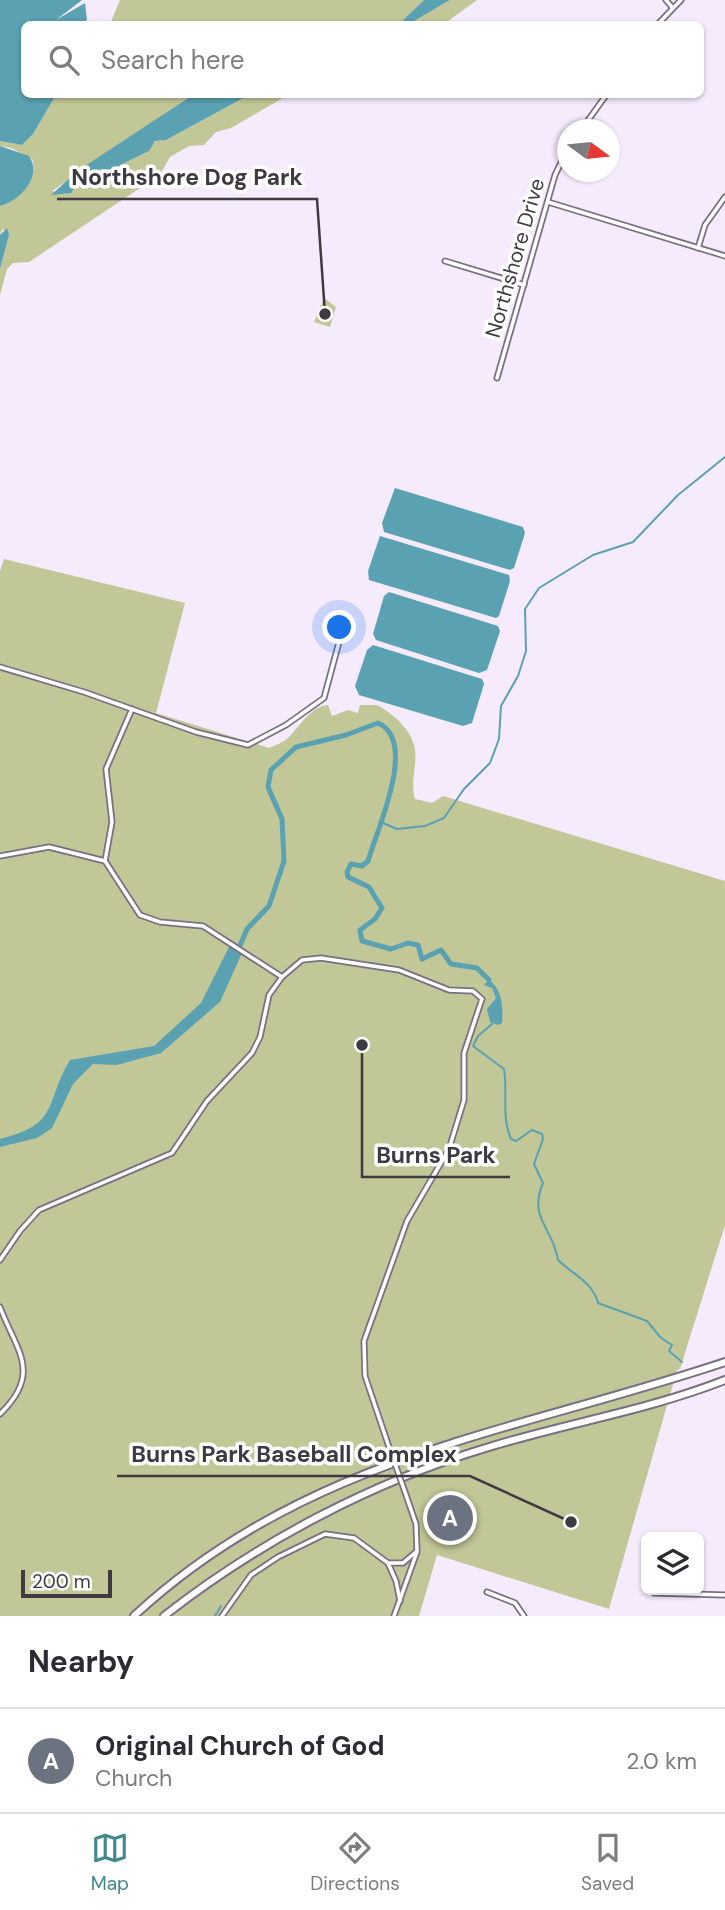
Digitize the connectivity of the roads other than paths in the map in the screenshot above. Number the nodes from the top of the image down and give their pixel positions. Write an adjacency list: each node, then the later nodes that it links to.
1 (666, 0): 3 (street)
2 (681, 0): 3 (street)
3 (672, 7): 4 (street)
4 (660, 21)
5 (604, 98): 6 (street)
6 (589, 119)
7 (557, 178): 9 (street, Northshore Drive)
8 (725, 197): 10 (street)
9 (548, 202): 10 (street); 13 (street, Northshore Drive)
10 (698, 248): 11 (street)
11 (725, 256)
12 (445, 261): 13 (street)
13 (524, 285): 14 (street, Northshore Drive)
14 (497, 378)
15 (346, 617): 17 (street)
16 (0, 667): 17 (street)
17 (132, 709): 19 (street)
18 (0, 856): 19 (street)
19 (105, 861): 20 (street)
20 (282, 977): 21 (street); 26 (street, bridge)
21 (0, 1260)
22 (0, 1307): 25 (street)
23 (725, 1362): 32 (highway)
24 (725, 1380): 33 (highway)
25 (0, 1414)
26 (417, 1550): 27 (street); 31 (street)
27 (388, 1563): 31 (street); 34 (street)
28 (487, 1592): 36 (street)
29 (704, 1594): 30 (street)
30 (725, 1595)
31 (400, 1601): 35 (street)
32 (134, 1616)
33 (164, 1616)
34 (222, 1616)
35 (394, 1616)
36 (524, 1616)

